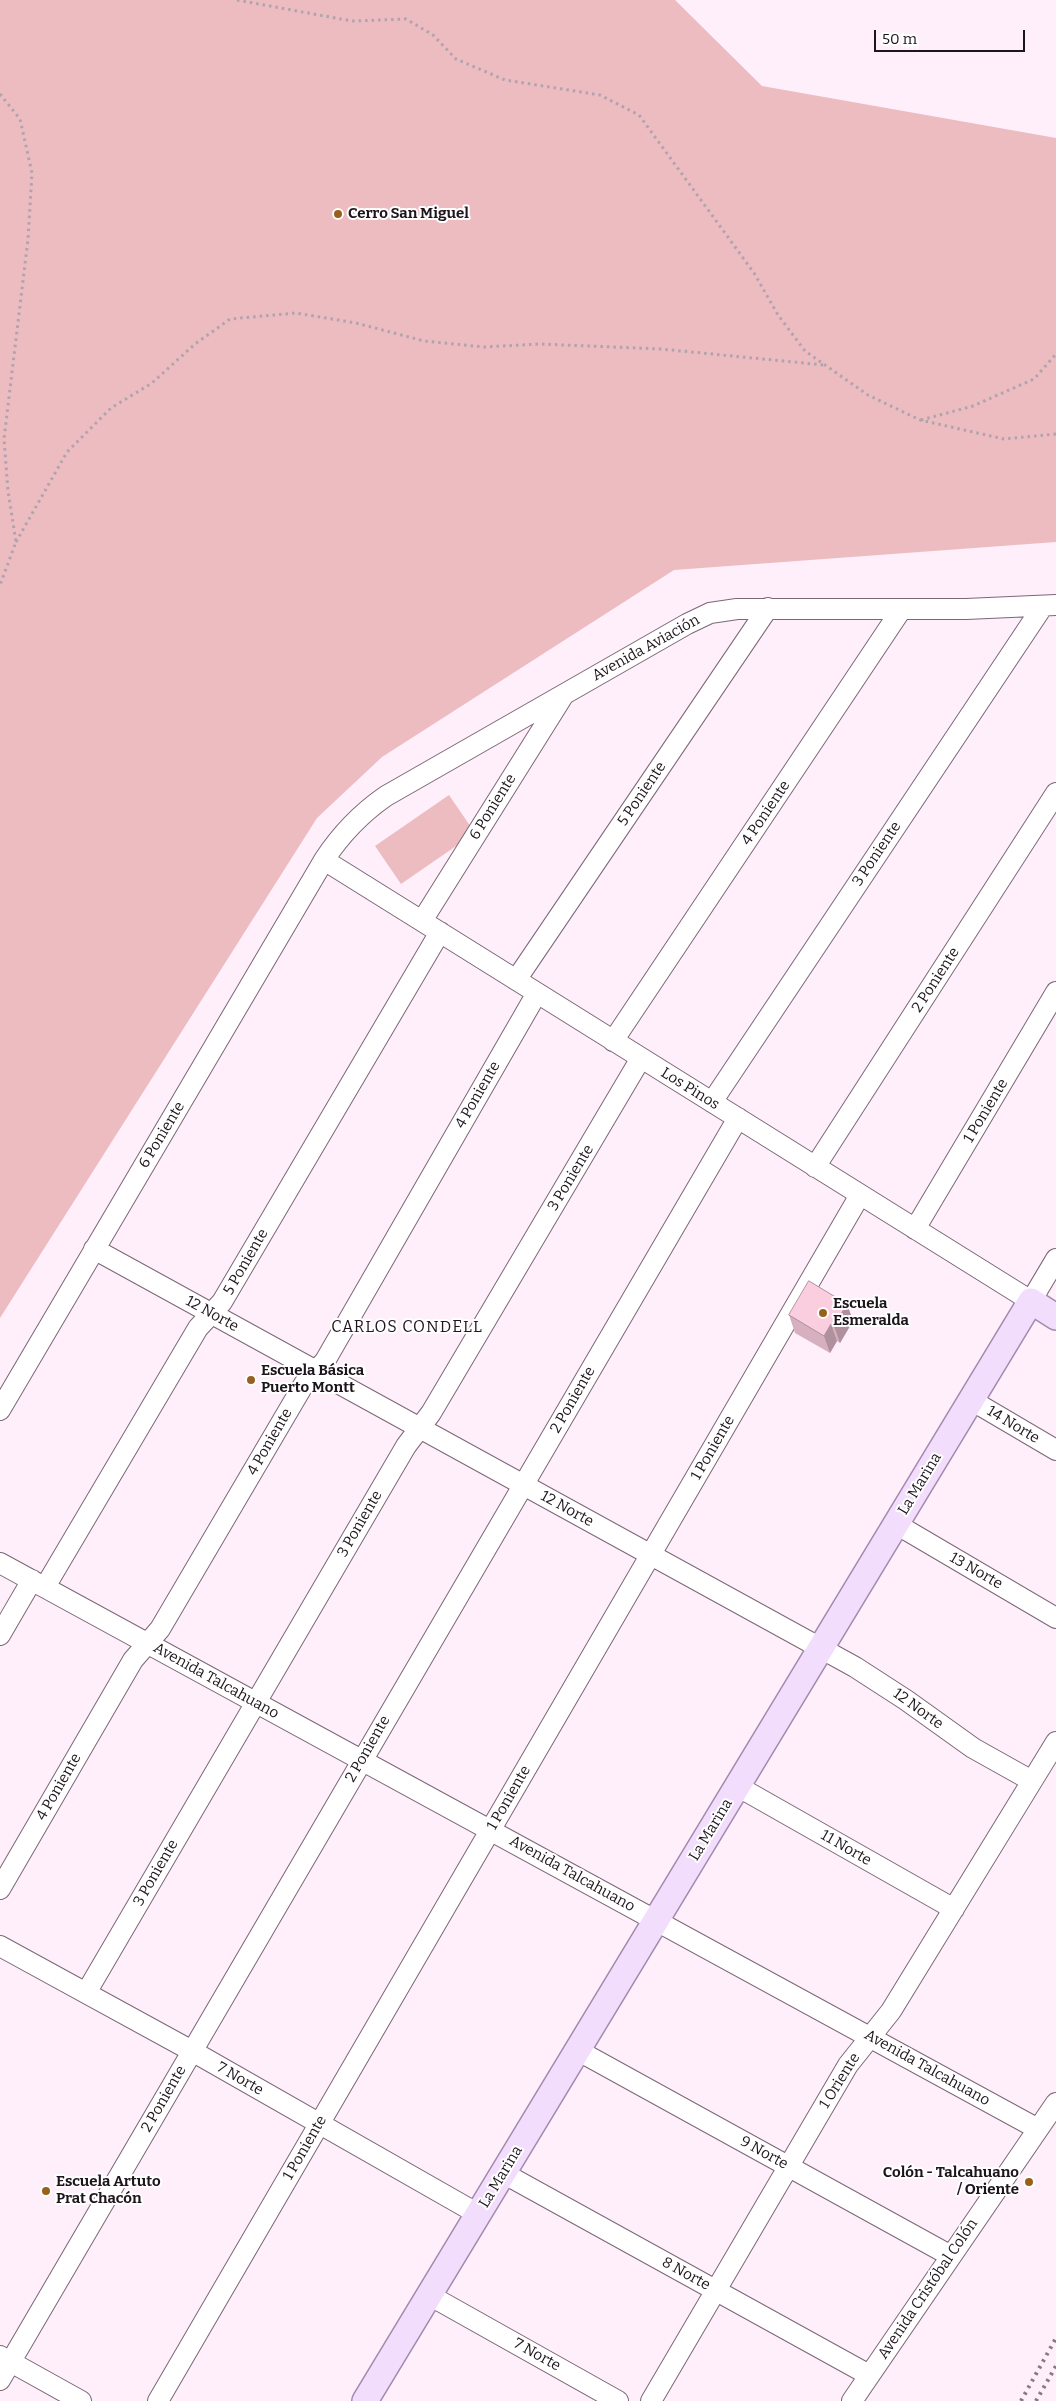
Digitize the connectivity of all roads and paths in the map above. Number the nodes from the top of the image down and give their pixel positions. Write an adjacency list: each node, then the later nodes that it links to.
1 (238, 0): 4 (path)
2 (0, 94): 7 (path)
3 (1056, 354): 5 (path)
4 (825, 365): 5 (path); 7 (path)
5 (920, 420): 6 (path)
6 (1056, 434)
7 (16, 542): 8 (path)
8 (0, 585)
9 (1049, 605): 11 (street, Avenida Aviación); 22 (street, 3 Poniente)
10 (768, 608): 11 (street, Avenida Aviación); 12 (street, Avenida Aviación); 17 (street, 5 Poniente)
11 (902, 610): 20 (street, 4 Poniente)
12 (564, 693): 14 (street, Avenida Aviación); 15 (street, 6 Poniente)
13 (1056, 793): 24 (street, 2 Poniente)
14 (324, 860): 15 (street, Los Pinos); 27 (street, 6 Poniente)
15 (422, 921): 16 (street, Los Pinos)
16 (440, 932): 17 (street, Los Pinos); 30 (street, 5 Poniente)
17 (516, 980): 19 (street, Los Pinos)
18 (1056, 992): 26 (street, 1 Poniente)
19 (537, 993): 20 (street, Los Pinos); 32 (street, 4 Poniente)
20 (613, 1040): 21 (street, Los Pinos)
21 (641, 1058): 22 (street, Los Pinos); 35 (street, 3 Poniente)
22 (712, 1102): 23 (street, Los Pinos)
23 (738, 1118): 24 (street, Los Pinos); 37 (street, 2 Poniente)
24 (815, 1166): 25 (street, Los Pinos)
25 (860, 1195): 26 (street, Los Pinos); 39 (street, 1 Poniente)
26 (915, 1229): 29 (street, Los Pinos)
27 (94, 1249): 30 (street, 12 Norte); 34 (street, 6 Poniente)
28 (1056, 1259): 29 (street, La Marina)
29 (1031, 1301): 31 (main road, Los Pinos); 33 (main road, La Marina)
30 (211, 1314): 32 (street, 12 Norte); 41 (street, 5 Poniente)
31 (1056, 1317)
32 (316, 1371): 35 (street, 12 Norte); 44 (street, 4 Poniente)
33 (971, 1400): 36 (street, 14 Norte); 38 (main road, La Marina)
34 (0, 1410)
35 (420, 1428): 37 (street, 12 Norte); 46 (street, 3 Poniente)
36 (1056, 1450)
37 (523, 1485): 39 (street, 12 Norte); 48 (street, 2 Poniente)
38 (896, 1524): 42 (street, 13 Norte); 45 (main road, La Marina)
39 (651, 1555): 45 (street, 12 Norte); 51 (street, 1 Poniente)
40 (0, 1563): 41 (street, Avenida Talcahuano)
41 (39, 1584): 43 (street, 5 Poniente); 44 (street, Avenida Talcahuano)
42 (1056, 1618)
43 (0, 1635)
44 (148, 1644): 46 (street, Avenida Talcahuano); 52 (street, 4 Poniente)
45 (821, 1648): 49 (street, 12 Norte); 50 (main road, La Marina)
46 (256, 1702): 48 (street, Avenida Talcahuano); 56 (street, 3 Poniente)
47 (1056, 1742): 49 (street, 1 Oriente)
48 (362, 1760): 51 (street, Avenida Talcahuano); 59 (street, 2 Poniente)
49 (1032, 1781): 53 (street, 1 Oriente)
50 (737, 1786): 53 (street, 11 Norte); 54 (main road, La Marina)
51 (490, 1830): 54 (street, Avenida Talcahuano); 61 (street, 1 Poniente)
52 (0, 1889)
53 (954, 1909): 57 (street, 1 Oriente)
54 (656, 1920): 57 (street, Avenida Talcahuano); 58 (main road, La Marina)
55 (0, 1946): 56 (street, 7 Norte)
56 (86, 1993): 59 (street, 7 Norte)
57 (870, 2037): 62 (street, Avenida Talcahuano); 63 (street, 1 Oriente)
58 (577, 2050): 63 (street, 9 Norte); 64 (main road, La Marina)
59 (192, 2051): 61 (street, 7 Norte); 69 (street, 2 Poniente)
60 (1056, 2103): 62 (street, Avenida Cristóbal Colón)
61 (319, 2124): 65 (street, 7 Norte); 73 (street, 1 Poniente)
62 (1038, 2129): 66 (street, Avenida Cristóbal Colón)
63 (789, 2167): 66 (street, 9 Norte); 67 (street, 1 Oriente)
64 (503, 2173): 65 (main road, La Marina); 67 (street, 8 Norte)
65 (478, 2214): 68 (main road, La Marina)
66 (951, 2256): 70 (street, Avenida Cristóbal Colón)
67 (716, 2290): 70 (street, 8 Norte); 76 (street, 1 Oriente)
68 (429, 2295): 74 (main road, La Marina); 75 (street, 7 Norte)
69 (5, 2359): 71 (street, 2 Poniente); 72 (street)
70 (869, 2375): 77 (street, Avenida Cristóbal Colón)
71 (0, 2380)
72 (81, 2401)
73 (158, 2401)
74 (365, 2401)
75 (618, 2401)
76 (651, 2401)
77 (852, 2401)

